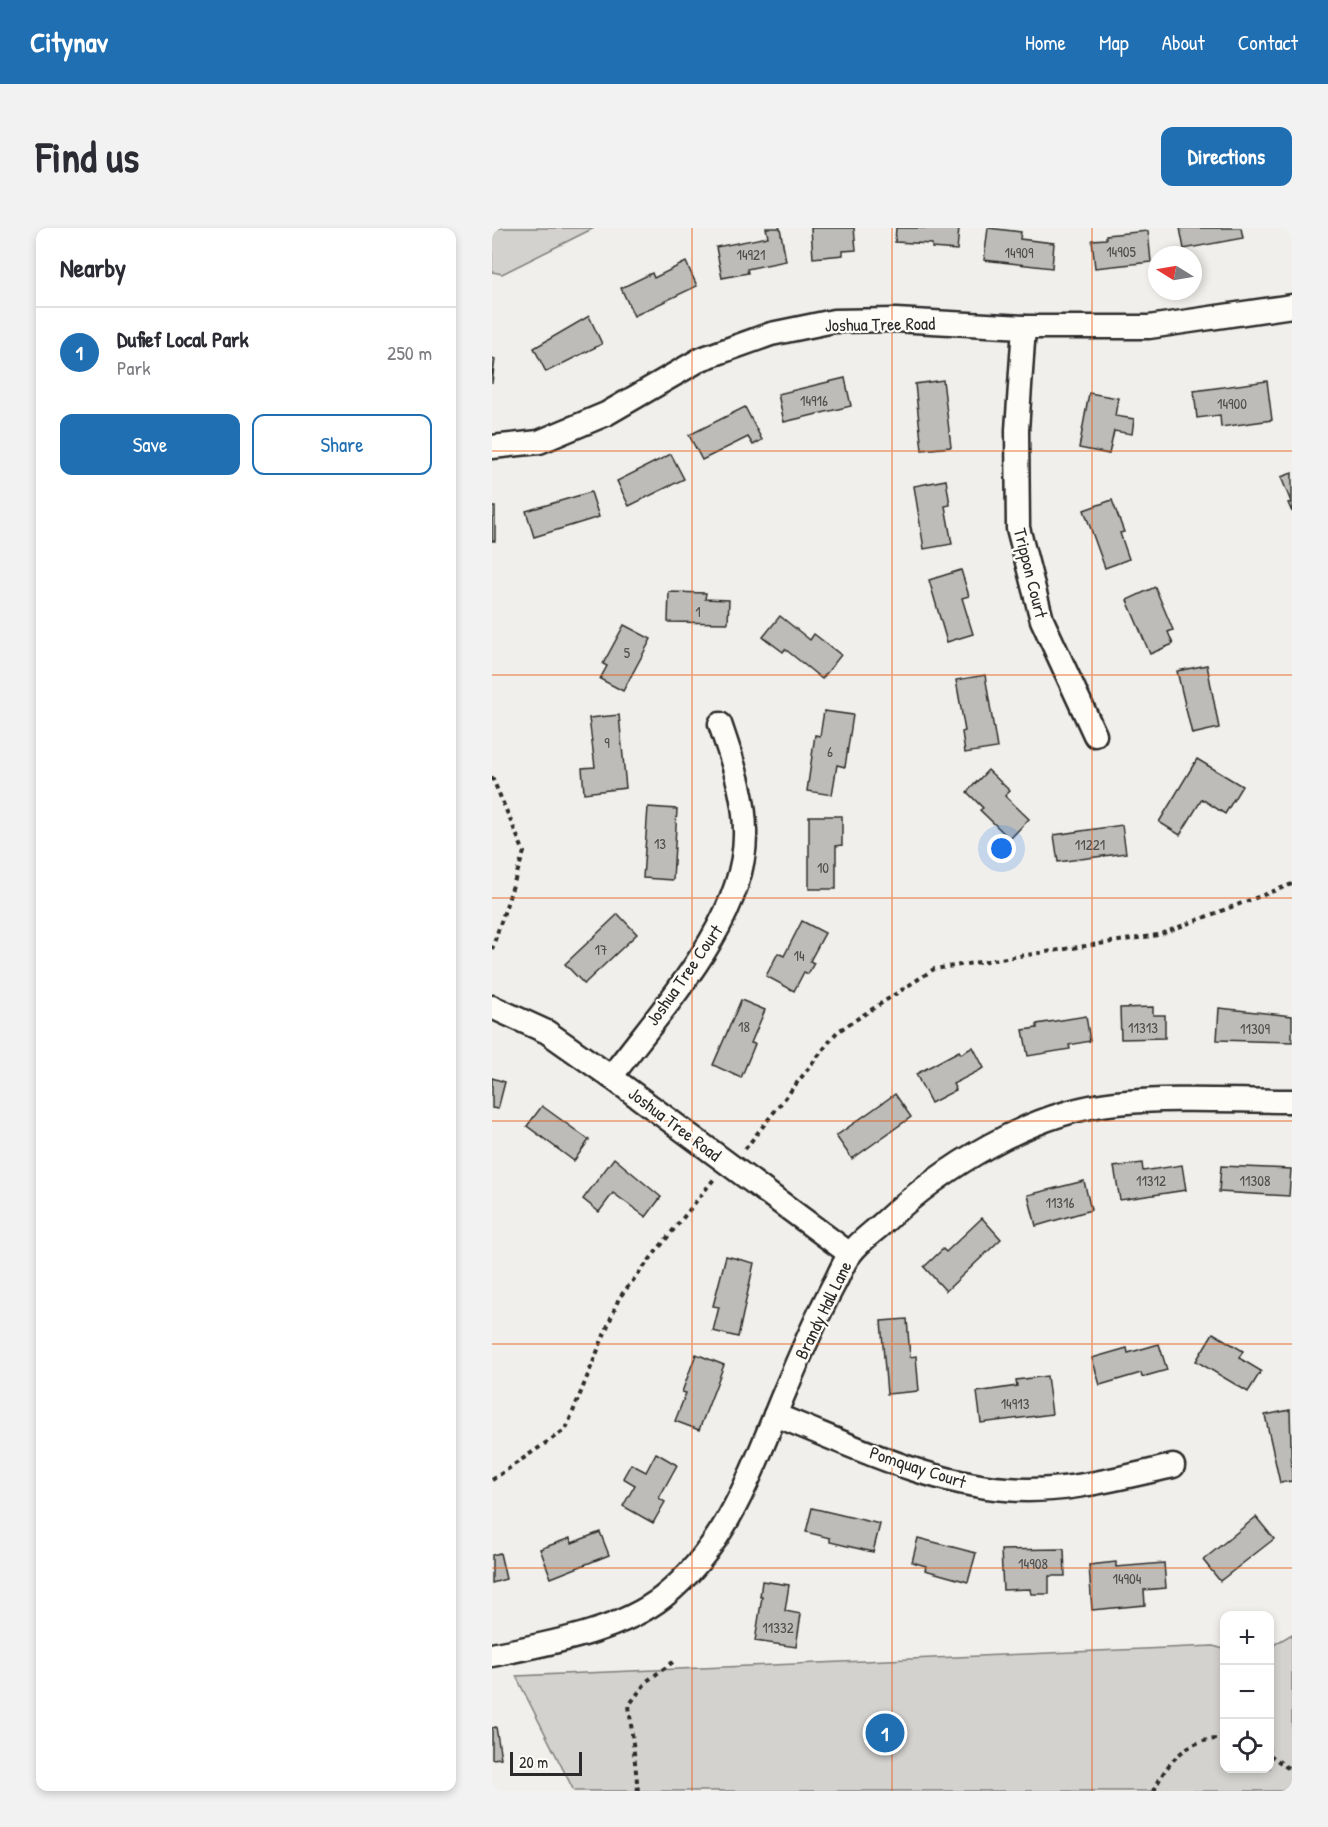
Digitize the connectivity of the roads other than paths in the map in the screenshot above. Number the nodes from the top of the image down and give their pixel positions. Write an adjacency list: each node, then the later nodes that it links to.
1 (1292, 306): 2 (street, Joshua Tree Road)
2 (1024, 327): 3 (street, Joshua Tree Road); 5 (street, Trippon Court)
3 (492, 447)
4 (720, 724): 7 (street, Joshua Tree Court)
5 (1095, 735)
6 (492, 1007): 7 (street, Joshua Tree Road)
7 (611, 1077): 9 (street, Joshua Tree Road)
8 (1292, 1101): 9 (street, Brandy Hall Lane)
9 (850, 1254): 10 (street, Brandy Hall Lane)
10 (775, 1415): 11 (street, Pomquay Court); 12 (street, Brandy Hall Lane)
11 (1173, 1466)
12 (492, 1656)

